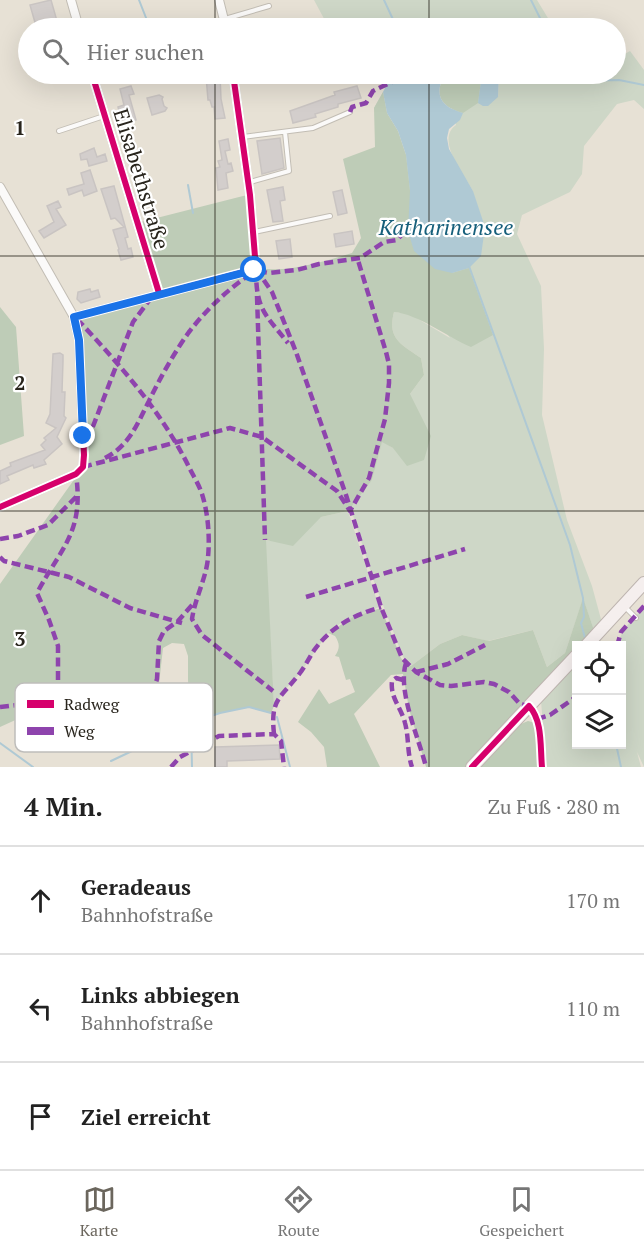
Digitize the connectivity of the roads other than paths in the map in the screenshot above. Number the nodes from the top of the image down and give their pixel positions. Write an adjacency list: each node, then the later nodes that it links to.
1 (71, 0): 4 (street)
2 (219, 0): 5 (street)
3 (269, 6): 6 (lane)
4 (76, 18)
5 (224, 18)
6 (227, 18)
7 (96, 84): 10 (street, Elisabethstraße)
8 (234, 84): 13 (street)
9 (350, 111): 12 (lane)
10 (105, 116): 11 (lane); 18 (street, Elisabethstraße)
11 (59, 131)
12 (285, 132): 13 (lane); 14 (lane)
13 (242, 138): 14 (street)
14 (248, 183): 17 (street)
15 (0, 187): 19 (street)
16 (330, 216): 17 (lane)
17 (253, 232): 18 (street)
18 (159, 293): 19 (street)
19 (74, 317): 20 (street)
20 (0, 507)
21 (644, 584): 22 (main road)
22 (623, 606): 23 (lane); 24 (main road)
23 (636, 618)
24 (590, 641)
25 (572, 660): 26 (main road)
26 (529, 706): 27 (main road); 28 (street)
27 (472, 767)
28 (542, 767)

